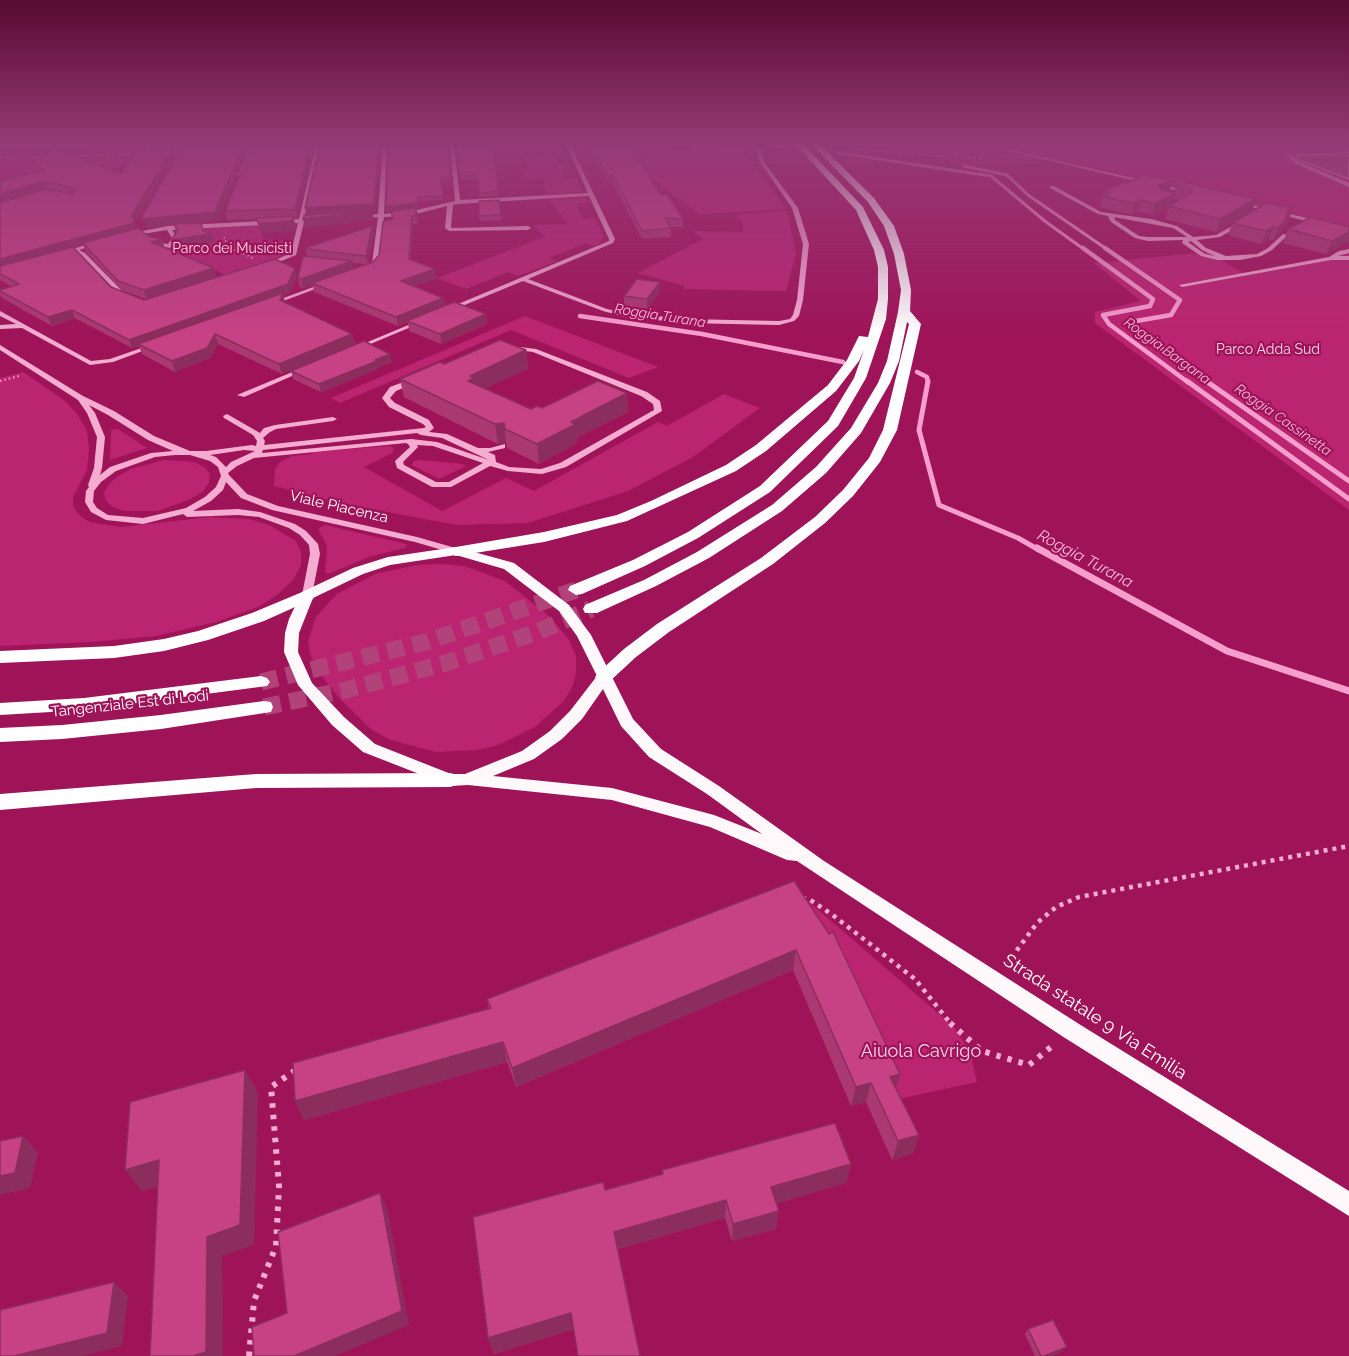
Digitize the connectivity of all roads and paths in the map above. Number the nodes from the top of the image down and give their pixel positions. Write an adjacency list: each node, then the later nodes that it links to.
1 (306, 207): 18 (street)
2 (381, 207): 13 (street)
3 (436, 207): 13 (street)
4 (450, 207): 25 (street)
5 (598, 207): 43 (street)
6 (794, 207): 43 (street)
7 (858, 207): 52 (highway)
8 (875, 207): 48 (highway)
9 (1088, 207): 14 (street)
10 (1258, 207): 17 (street)
11 (1164, 214): 19 (street)
12 (224, 215): 23 (street)
13 (381, 216): 15 (street); 42 (street)
14 (1111, 216): 19 (street); 30 (street)
15 (348, 218)
16 (325, 219): 18 (street)
17 (1311, 219): 22 (street); 27 (street)
18 (303, 220): 23 (street); 38 (street)
19 (1151, 220): 30 (street)
20 (1246, 220): 30 (street)
21 (139, 224): 28 (street)
22 (1302, 224)
23 (220, 225): 24 (street); 40 (path)
24 (168, 228): 28 (street); 28 (street)
25 (528, 228)
26 (1293, 229): 35 (street)
27 (1349, 230)
28 (142, 231): 29 (street)
29 (126, 235)
30 (1192, 238): 35 (street)
31 (107, 241): 32 (street)
32 (75, 250): 34 (street); 46 (street)
33 (1349, 251): 36 (street)
34 (54, 256)
35 (1249, 258): 41 (street)
36 (1331, 258): 37 (street); 41 (street)
37 (1349, 258)
38 (286, 259): 39 (street); 40 (street)
39 (296, 260)
40 (263, 264)
41 (1278, 267): 45 (street)
42 (360, 269)
43 (524, 279): 50 (street)
44 (339, 280): 47 (street)
45 (1182, 285)
46 (130, 299)
47 (263, 307)
48 (904, 312): 78 (highway); 80 (highway)
49 (0, 315): 53 (street)
50 (437, 315)
51 (426, 319): 58 (street)
52 (880, 319): 75 (highway); 76 (highway)
53 (22, 326): 54 (street); 55 (street)
54 (0, 327)
55 (165, 342)
56 (0, 347): 62 (street)
57 (495, 348): 71 (street)
58 (350, 350)
59 (317, 364): 61 (street)
60 (422, 376): 65 (street)
61 (241, 395)
62 (80, 398): 70 (street); 73 (street)
63 (227, 416): 67 (street)
64 (333, 419): 67 (street)
65 (420, 433): 67 (street); 69 (street)
66 (411, 441): 67 (street); 71 (street); 71 (street)
67 (259, 445): 70 (street); 72 (street)
68 (502, 446): 69 (street)
69 (475, 449): 71 (street)
70 (190, 453): 72 (street, Viale Piacenza); 73 (street)
71 (491, 463)
72 (225, 474): 74 (street); 75 (street, Viale Piacenza)
73 (90, 491): 74 (street)
74 (165, 517): 77 (street, Viale Piacenza)
75 (456, 551): 77 (main road); 80 (main road, Strada statale 9 Via Emilia)
76 (576, 590)
77 (307, 595): 79 (highway); 85 (main road, Strada statale 9 Via Emilia)
78 (591, 609)
79 (0, 657)
80 (604, 677): 85 (main road); 88 (main road, Strada statale 9 Via Emilia)
81 (261, 682): 83 (highway, Tangenziale Est di Lodi)
82 (264, 707): 84 (highway, Tangenziale Est di Lodi)
83 (0, 709)
84 (0, 735)
85 (458, 780): 86 (highway); 88 (main road, Strada statale 9 Via Emilia)
86 (0, 802)
87 (1349, 846): 90 (path)
88 (818, 866): 90 (main road, Strada statale 9 Via Emilia)
89 (798, 897): 91 (path)
90 (995, 980): 91 (main road, Strada statale 9 Via Emilia)
91 (1072, 1031): 93 (main road, Strada statale 9 Via Emilia)
92 (305, 1063): 94 (path)
93 (1349, 1204)
94 (249, 1356)

